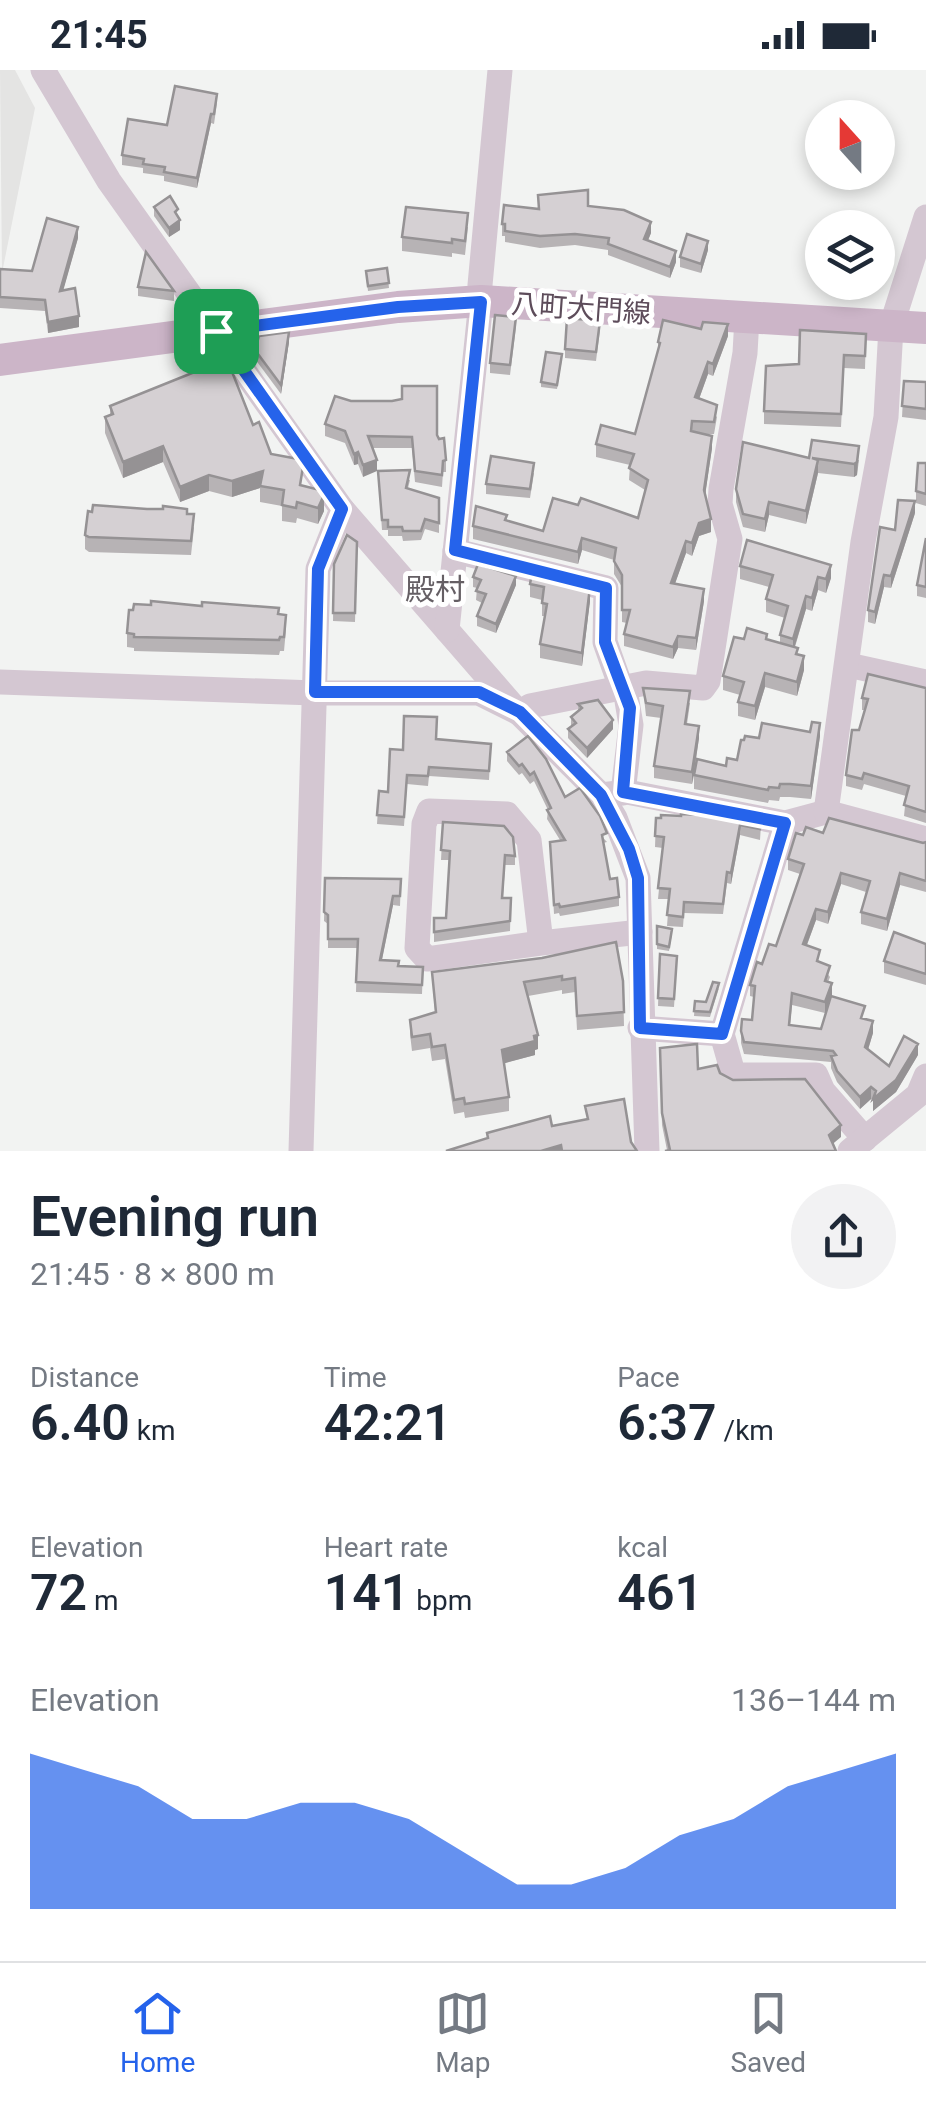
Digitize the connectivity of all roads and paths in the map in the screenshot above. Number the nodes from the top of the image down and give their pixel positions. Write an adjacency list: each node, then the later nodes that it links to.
1 (42, 70): 8 (street)
2 (500, 70): 4 (street)
3 (926, 217): 6 (street)
4 (481, 302): 5 (main road, 八町大門線); 8 (main road, 八町大門線); 11 (street)
5 (747, 318): 6 (main road, 八町大門線); 16 (street)
6 (891, 327): 7 (main road, 八町大門線); 13 (street)
7 (926, 328)
8 (216, 331): 9 (main road, 八町大門線); 10 (street)
9 (0, 360)
10 (342, 509): 12 (street); 17 (street)
11 (455, 550): 12 (street); 16 (street)
12 (447, 630): 18 (street)
13 (848, 665): 15 (street); 20 (street)
14 (0, 682): 17 (street)
15 (926, 682)
16 (624, 690): 18 (street); 19 (street)
17 (315, 692): 18 (street); 29 (street)
18 (520, 712): 19 (street)
19 (612, 794): 21 (street); 23 (street)
20 (826, 812): 21 (street); 22 (street)
21 (785, 823): 26 (street)
22 (926, 839)
23 (640, 932): 24 (street); 25 (street)
24 (541, 943): 24 (street)
25 (640, 1028): 26 (street); 30 (street)
26 (722, 1034): 28 (street)
27 (926, 1076): 28 (street)
28 (858, 1145)
29 (301, 1151)
30 (647, 1151)

